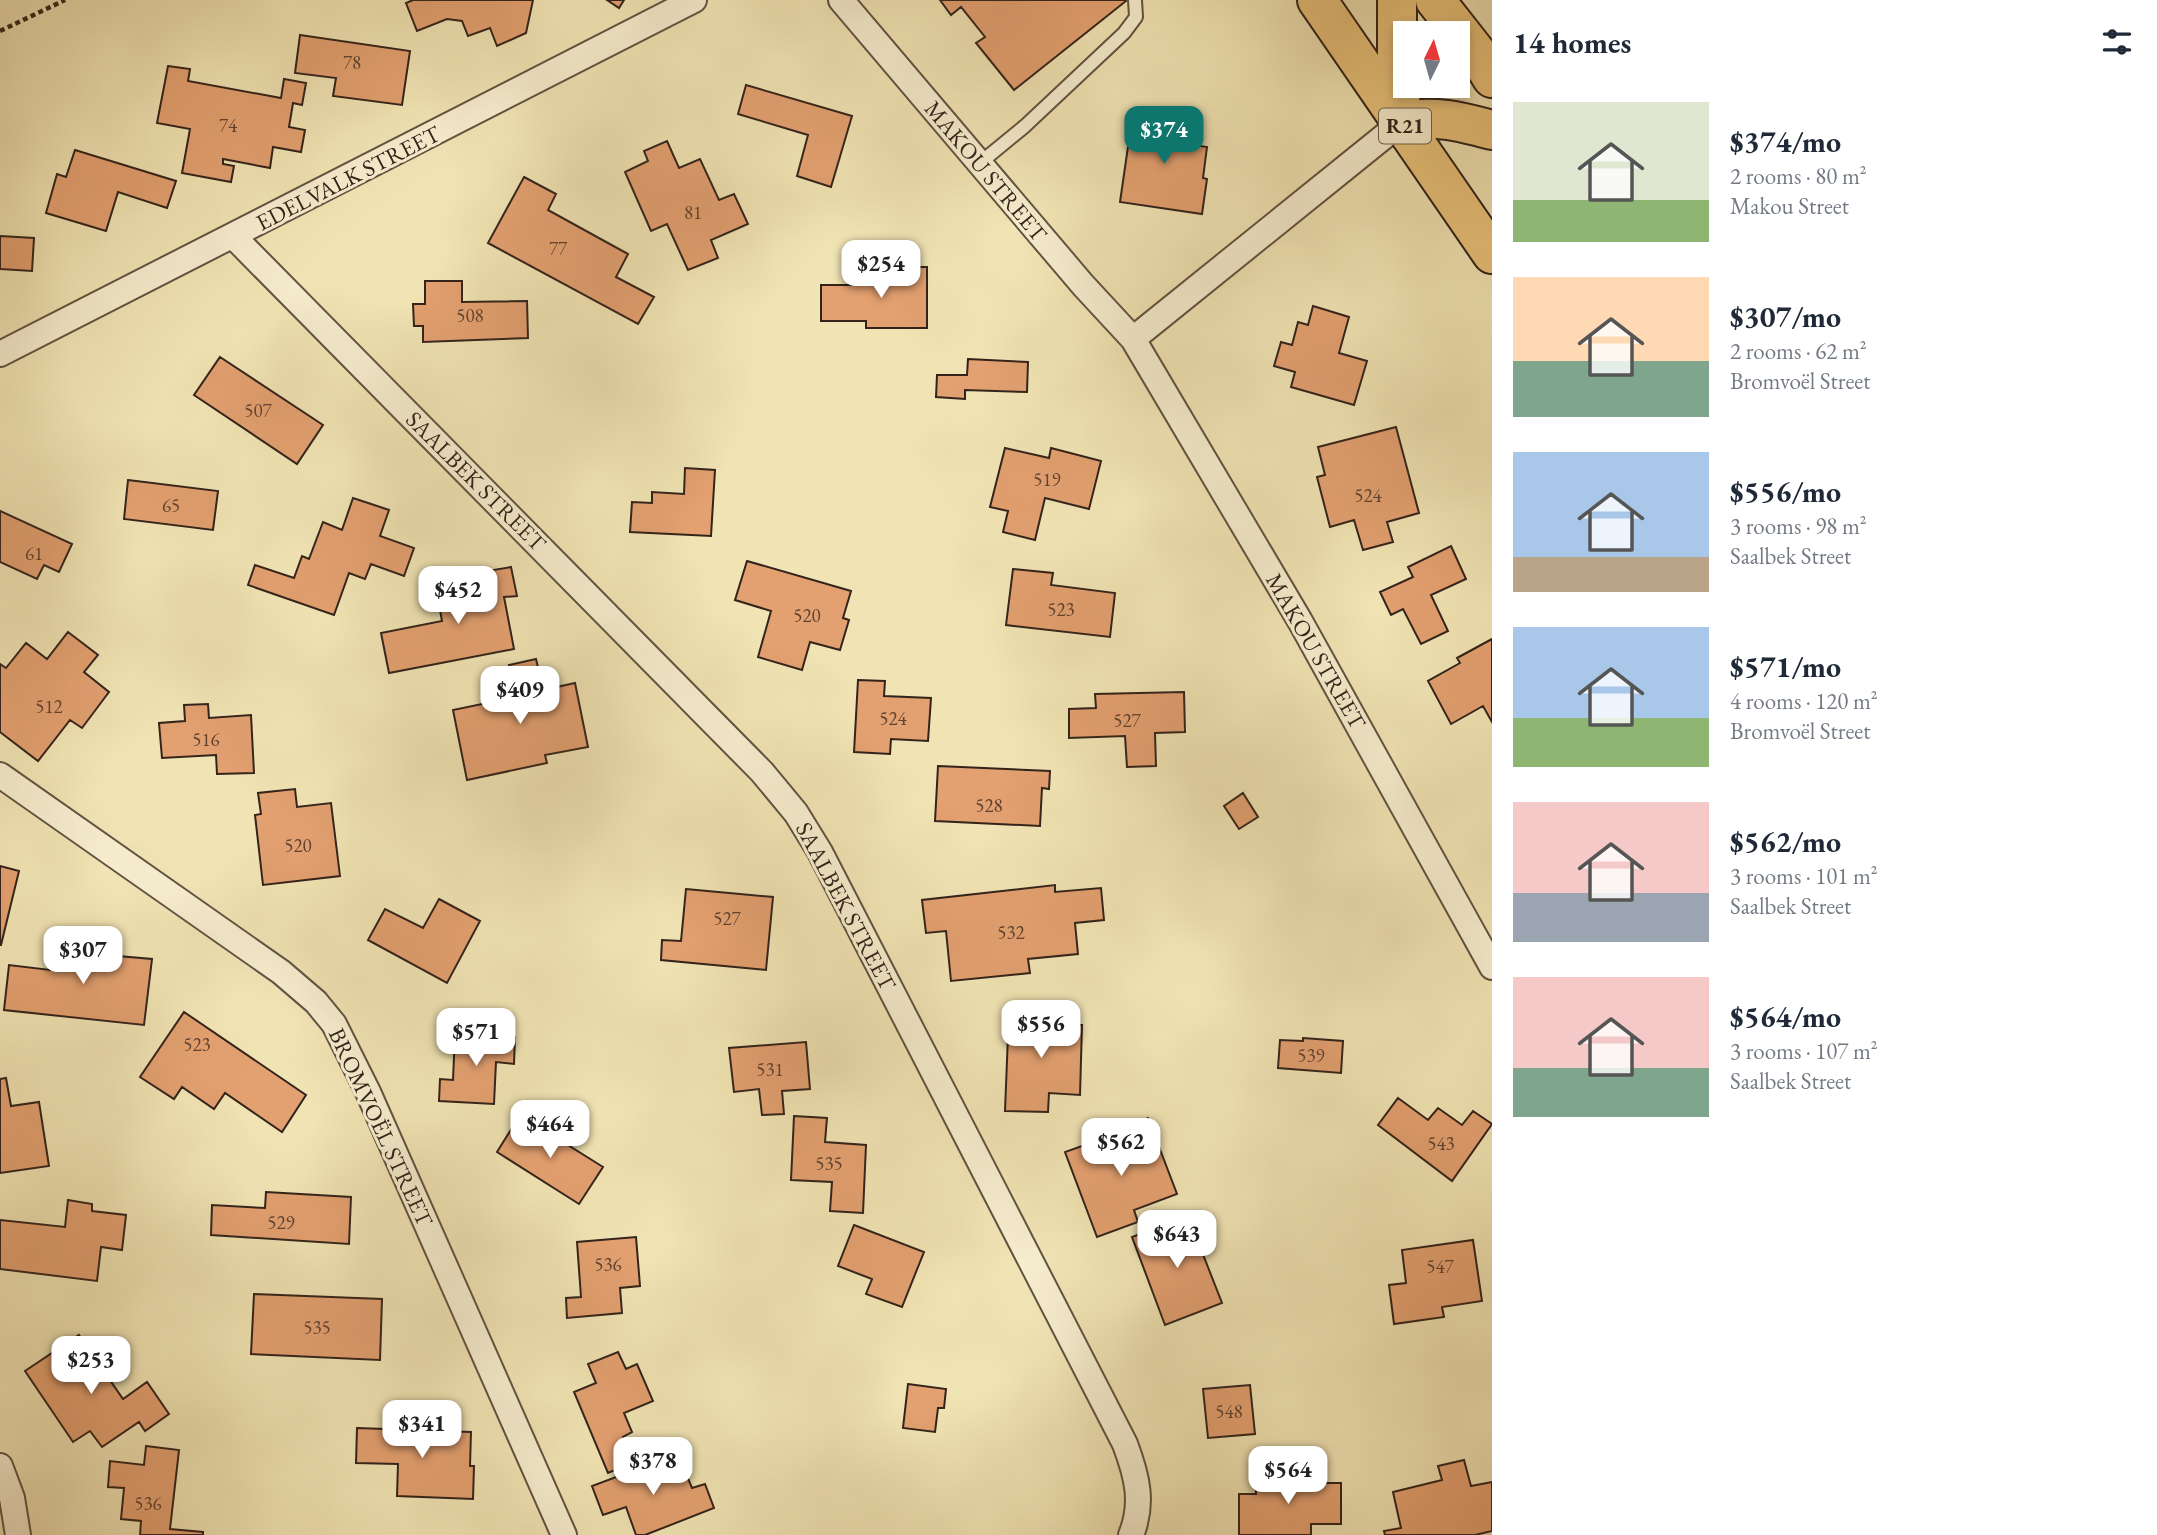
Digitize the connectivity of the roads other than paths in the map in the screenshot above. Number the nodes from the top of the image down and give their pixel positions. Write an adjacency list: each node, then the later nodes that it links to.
1 (694, 0): 11 (street, EDELVALK STREET)
2 (842, 0): 10 (street, MAKOU STREET)
3 (1135, 0): 10 (lane)
4 (1317, 0): 8 (highway, R21)
5 (1397, 0): 8 (highway)
6 (1435, 0): 7 (highway)
7 (1492, 78)
8 (1402, 122): 9 (highway); 12 (highway, R21); 13 (street)
9 (1492, 130)
10 (980, 163): 13 (street, MAKOU STREET)
11 (234, 237): 14 (street, EDELVALK STREET); 20 (street, SAALBEK STREET)
12 (1492, 254)
13 (1133, 340): 16 (street, MAKOU STREET)
14 (0, 354)
15 (0, 775): 19 (street, BROMVOËL STREET)
16 (1492, 967)
17 (0, 1466): 18 (street)
18 (18, 1535)
19 (565, 1535)
20 (1131, 1535)

